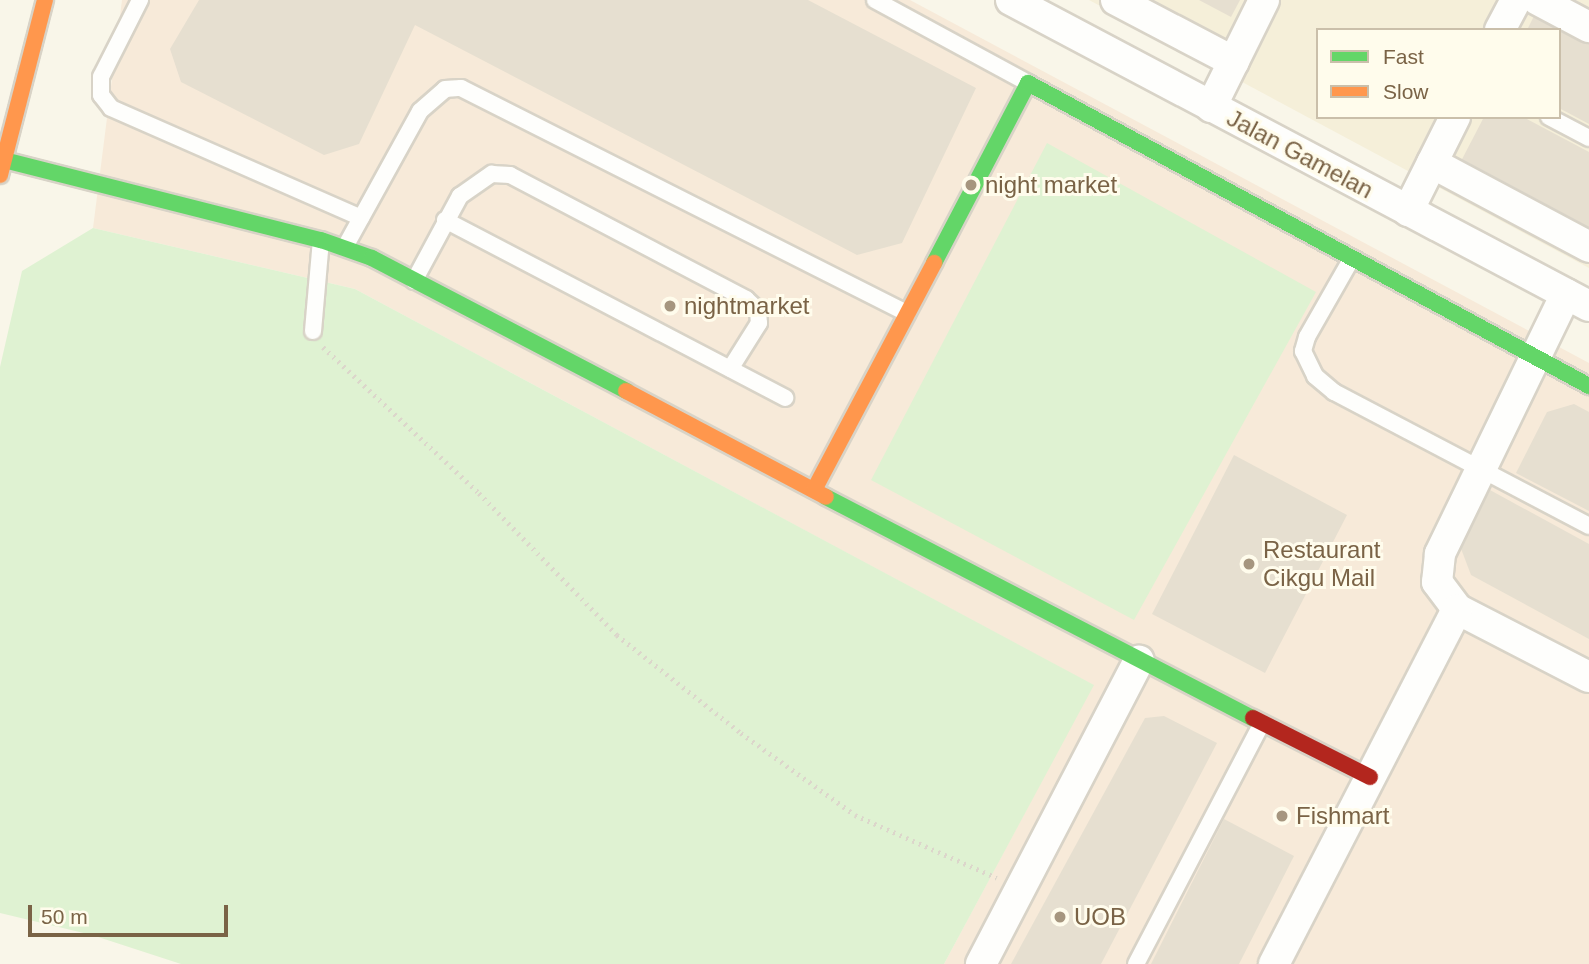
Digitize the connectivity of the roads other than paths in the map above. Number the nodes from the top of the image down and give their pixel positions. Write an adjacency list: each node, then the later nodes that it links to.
1 (45, 0): 18 (street)
2 (140, 0): 20 (lane)
3 (875, 0): 12 (lane)
4 (1011, 0): 13 (street, Jalan Gamelan)
5 (1116, 0): 11 (street)
6 (1264, 0): 11 (street)
7 (1516, 0): 10 (street)
8 (1538, 0): 9 (street)
9 (1589, 27)
10 (1501, 28)
11 (1234, 62): 13 (street)
12 (1028, 83): 25 (street); 28 (street)
13 (1211, 107): 19 (street, Jalan Gamelan)
14 (1454, 119): 17 (street)
15 (1553, 119): 16 (lane)
16 (1589, 138)
17 (1432, 163): 19 (street); 24 (street)
18 (2, 167): 22 (street)
19 (1408, 211): 27 (street, Jalan Gamelan)
20 (361, 218): 23 (lane); 28 (lane)
21 (445, 220): 26 (lane); 31 (lane); 31 (lane)
22 (321, 240): 23 (street); 29 (lane)
23 (345, 247): 26 (street)
24 (1589, 247)
25 (1352, 258): 30 (street); 34 (lane)
26 (414, 281): 35 (street)
27 (1578, 300): 30 (street)
28 (907, 313): 35 (street)
29 (313, 331)
30 (1536, 358): 32 (street); 34 (street)
31 (730, 369): 33 (lane)
32 (1589, 386)
33 (785, 398)
34 (1482, 470): 36 (lane); 37 (street)
35 (814, 490): 38 (street)
36 (1589, 526)
37 (1457, 609): 39 (street); 41 (street)
38 (1139, 661): 40 (street); 42 (street)
39 (1589, 677)
40 (1262, 723): 41 (street); 43 (lane)
41 (1370, 777): 44 (street)
42 (981, 964)
43 (1136, 964)
44 (1274, 964)

